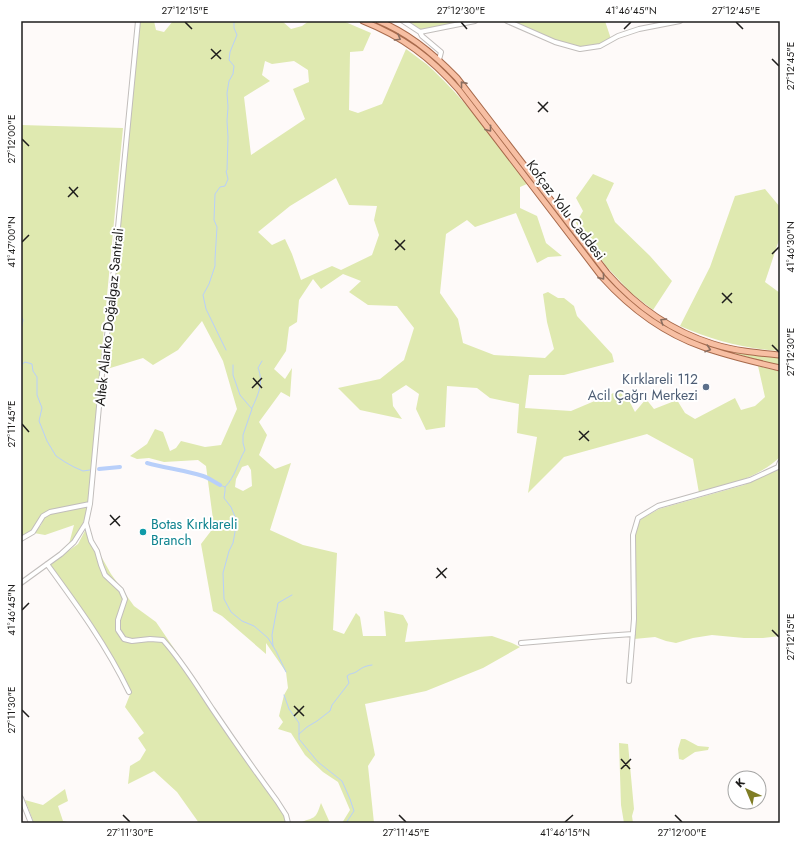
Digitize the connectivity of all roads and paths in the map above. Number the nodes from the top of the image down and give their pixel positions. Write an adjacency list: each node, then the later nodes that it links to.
1 (138, 21): 13 (street, Altek Alarko Doğalgaz Santrali)
2 (363, 21): 11 (main road, Kofçaz Yolu Caddesi, one-way to 11)
3 (379, 21): 9 (main road, Kofçaz Yolu Caddesi)
4 (404, 21): 8 (street)
5 (475, 21): 8 (street)
6 (507, 21): 7 (street)
7 (680, 21)
8 (420, 32): 9 (street)
9 (439, 60): 10 (main road, Kofçaz Yolu Caddesi, one-way to 9)
10 (780, 355)
11 (780, 368)
12 (780, 462): 18 (street)
13 (90, 504): 14 (street, Altek Alarko Doğalgaz Santrali); 15 (street)
14 (86, 523): 16 (street, Altek Alarko Doğalgaz Santrali); 24 (street)
15 (21, 539)
16 (48, 564): 17 (street, Altek Alarko Doğalgaz Santrali); 21 (street)
17 (21, 582)
18 (633, 634): 19 (street); 20 (street)
19 (521, 643)
20 (628, 681)
21 (129, 692)
22 (21, 798): 23 (street)
23 (31, 823)
24 (288, 823)

